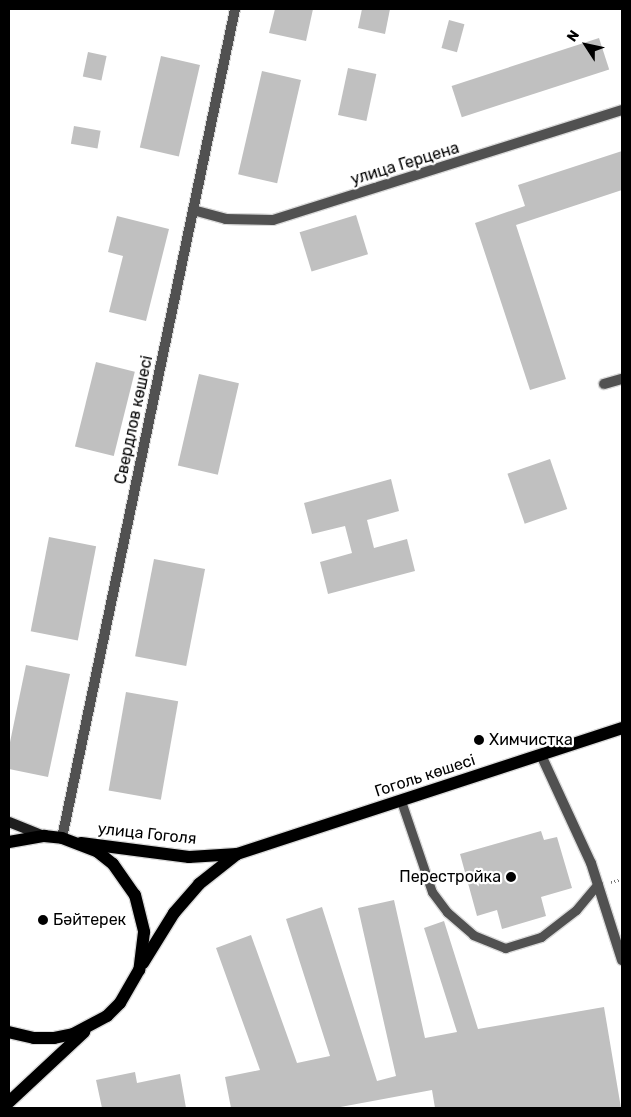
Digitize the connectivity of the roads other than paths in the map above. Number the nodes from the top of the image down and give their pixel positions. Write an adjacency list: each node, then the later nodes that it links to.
1 (235, 9): 3 (street, Свердлов көшесі)
2 (622, 110): 3 (street, улица Герцена)
3 (193, 210): 11 (street, Свердлов көшесі)
4 (622, 378): 5 (street)
5 (604, 384)
6 (622, 728): 7 (main road, Гоголь көшесі)
7 (541, 755): 8 (main road, Гоголь көшесі); 15 (street)
8 (401, 801): 14 (main road, Гоголь көшесі); 15 (lane)
9 (9, 822): 10 (street)
10 (44, 836): 11 (main road); 12 (main road)
11 (62, 838): 13 (main road)
12 (9, 842)
13 (81, 843): 14 (main road, улица Гоголя); 17 (main road)
14 (237, 854): 17 (main road)
15 (598, 884): 16 (street)
16 (622, 960)
17 (139, 970): 18 (main road)
18 (91, 1026): 19 (main road); 20 (main road)
19 (9, 1032)
20 (9, 1102)

